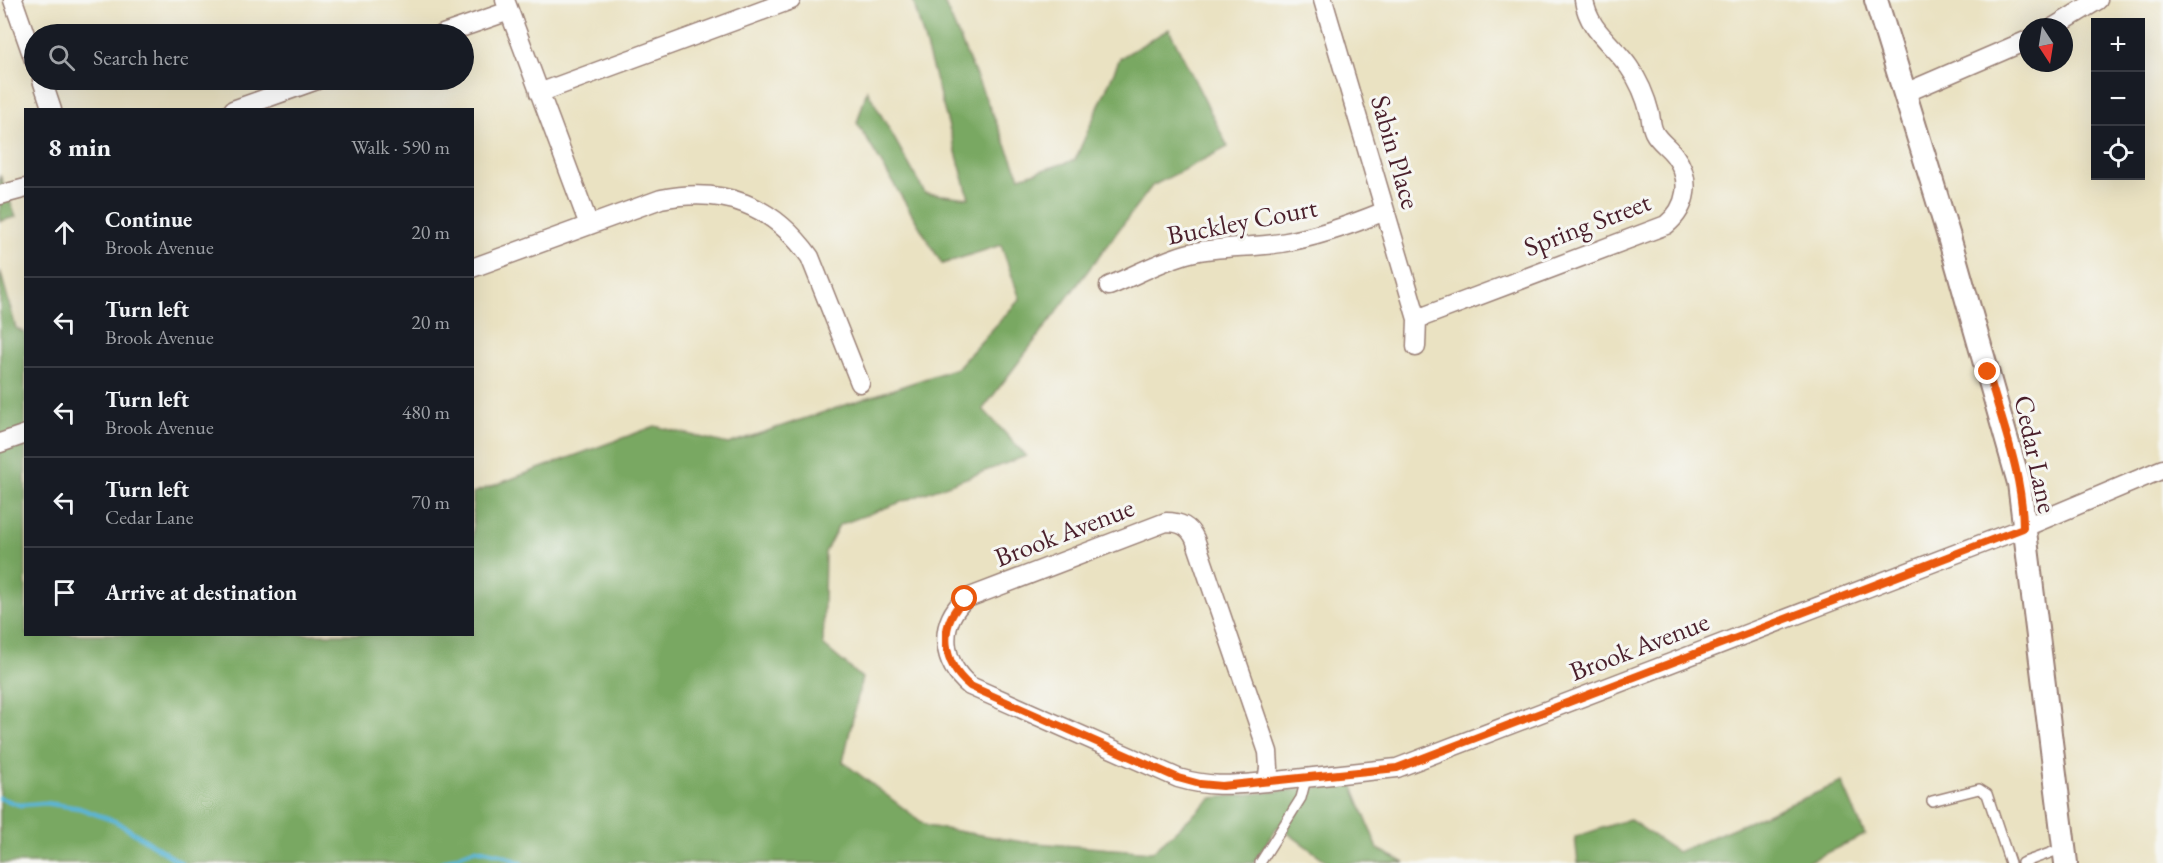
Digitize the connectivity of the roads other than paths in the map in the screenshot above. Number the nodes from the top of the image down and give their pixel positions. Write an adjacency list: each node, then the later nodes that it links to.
1 (13, 0): 10 (street)
2 (791, 0): 14 (street)
3 (1323, 0): 20 (street, Sabin Place)
4 (1584, 0): 24 (street, Spring Street)
5 (1876, 0): 15 (street, Cedar Lane)
6 (2098, 0): 8 (street)
7 (507, 5): 9 (street); 14 (street)
8 (2069, 18)
9 (464, 24)
10 (24, 31)
11 (2019, 44): 15 (street)
12 (45, 90): 16 (street)
13 (289, 90): 17 (street)
14 (539, 93): 21 (street)
15 (1905, 93): 30 (street, Cedar Lane)
16 (51, 108)
17 (239, 108)
18 (24, 189): 19 (street)
19 (0, 195)
20 (1385, 211): 23 (street, Buckley Court); 24 (street, Sabin Place)
21 (589, 225): 22 (street); 26 (street)
22 (474, 267)
23 (1109, 286)
24 (1417, 318): 25 (street)
25 (1416, 347)
26 (860, 382)
27 (24, 435): 28 (street)
28 (0, 443)
29 (2163, 469): 30 (street, Brook Avenue)
30 (2023, 528): 31 (street, Brook Avenue); 34 (street, Cedar Lane)
31 (1306, 779): 32 (street, Brook Avenue); 35 (lane)
32 (1267, 782): 32 (street, Brook Avenue)
33 (1932, 801): 36 (lane)
34 (2065, 856): 37 (lane)
35 (1260, 863)
36 (2010, 863)
37 (2022, 863)

